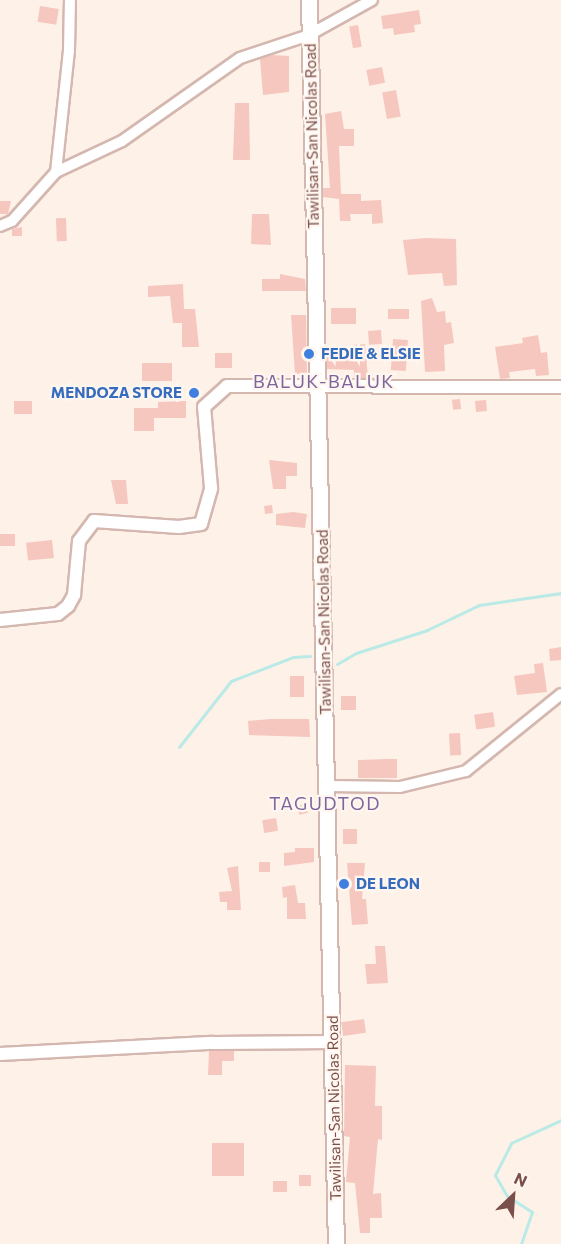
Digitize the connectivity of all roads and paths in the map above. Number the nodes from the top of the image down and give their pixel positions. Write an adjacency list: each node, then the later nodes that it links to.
1 (70, 0): 5 (street)
2 (309, 0): 4 (main road, Tawilisan-San Nicolas Road)
3 (372, 0): 4 (street)
4 (309, 34): 5 (street); 7 (main road, Tawilisan-San Nicolas Road)
5 (56, 172): 6 (street)
6 (0, 226)
7 (318, 384): 8 (street); 9 (street); 11 (main road, Tawilisan-San Nicolas Road)
8 (561, 387)
9 (0, 620)
10 (561, 694): 11 (street)
11 (328, 786): 12 (main road, Tawilisan-San Nicolas Road)
12 (333, 1042): 13 (street); 14 (main road, Tawilisan-San Nicolas Road)
13 (0, 1054)
14 (336, 1244)

